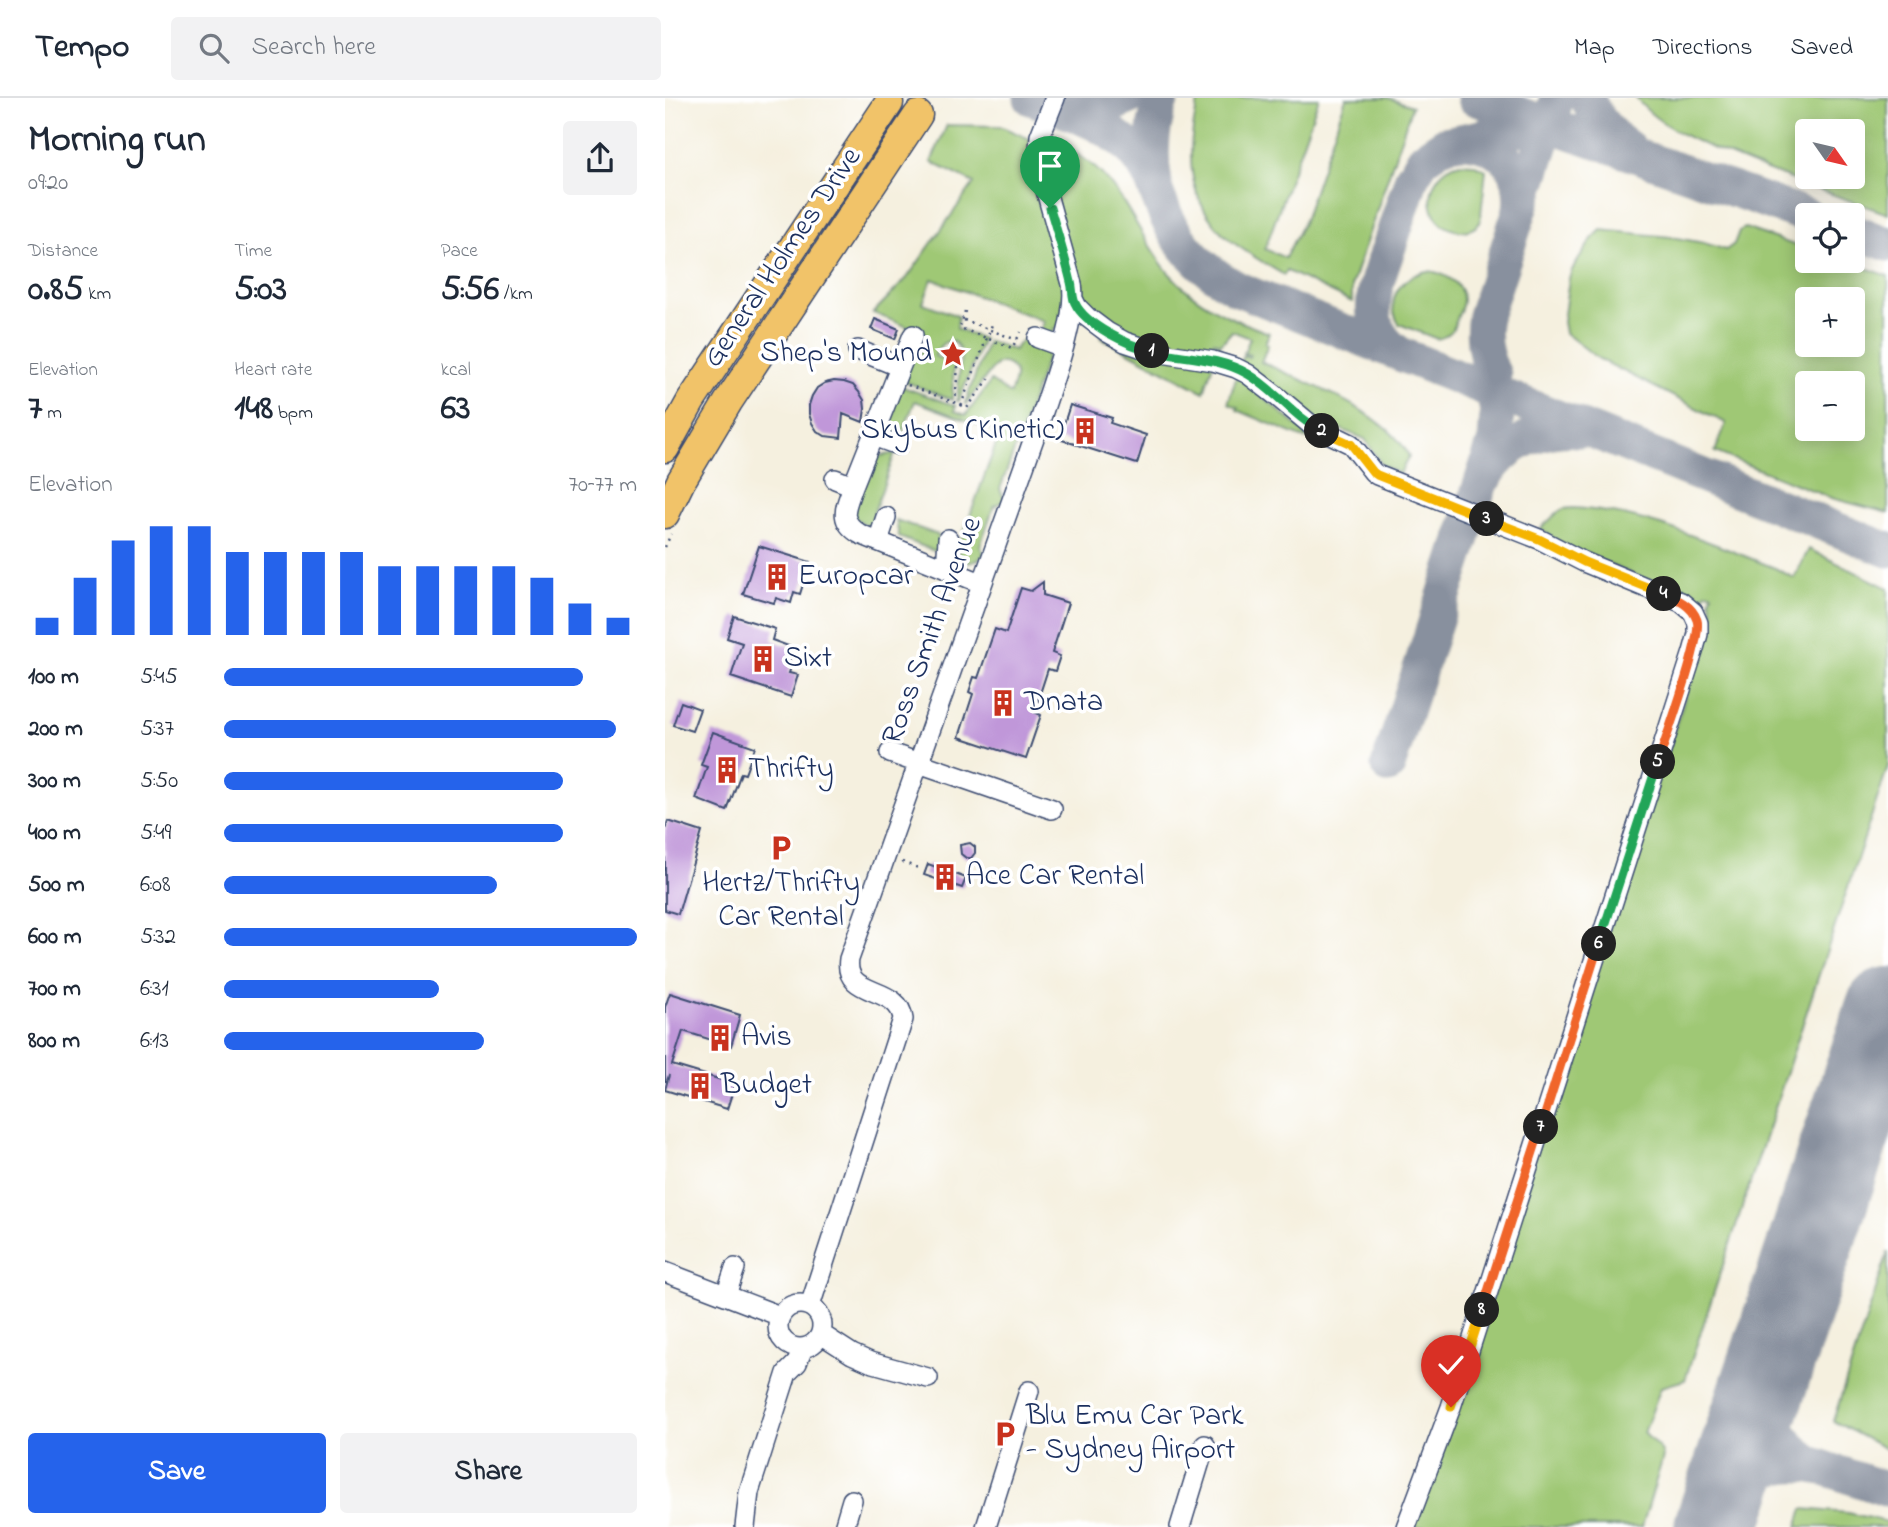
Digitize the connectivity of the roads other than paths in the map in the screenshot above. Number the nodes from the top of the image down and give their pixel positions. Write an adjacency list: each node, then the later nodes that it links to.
1 (1055, 98): 4 (lane)
2 (889, 103): 10 (highway, General Holmes Drive)
3 (918, 115): 15 (highway, General Holmes Drive)
4 (1073, 299): 7 (lane, Ross Smith Avenue); 41 (lane)
5 (913, 335): 9 (lane)
6 (1029, 335): 7 (lane)
7 (1063, 348): 20 (lane, Ross Smith Avenue)
8 (859, 350): 9 (lane)
9 (898, 373): 11 (lane)
10 (691, 401): 12 (highway); 14 (highway, General Holmes Drive)
11 (873, 436): 13 (lane); 18 (lane)
12 (665, 437)
13 (898, 445)
14 (665, 448)
15 (665, 514)
16 (886, 517): 18 (lane)
17 (948, 539): 19 (lane)
18 (877, 541): 19 (lane)
19 (946, 569): 20 (lane)
20 (981, 583): 22 (lane, Ross Smith Avenue)
21 (890, 752): 22 (lane)
22 (917, 764): 23 (lane); 27 (lane, Ross Smith Avenue)
23 (1052, 809)
24 (734, 1268): 26 (lane)
25 (665, 1272): 26 (lane)
26 (726, 1295): 28 (lane)
27 (810, 1306): 28 (lane); 29 (lane)
28 (780, 1316): 30 (lane)
29 (821, 1334): 31 (lane); 33 (lane)
30 (783, 1342): 31 (lane); 32 (lane)
31 (803, 1349): 32 (lane)
32 (787, 1373): 37 (lane)
33 (928, 1378)
34 (1029, 1391): 39 (lane)
35 (1205, 1445): 40 (lane)
36 (852, 1500): 38 (lane)
37 (744, 1527)
38 (844, 1527)
39 (986, 1527)
40 (1180, 1527)
41 (1406, 1527)

